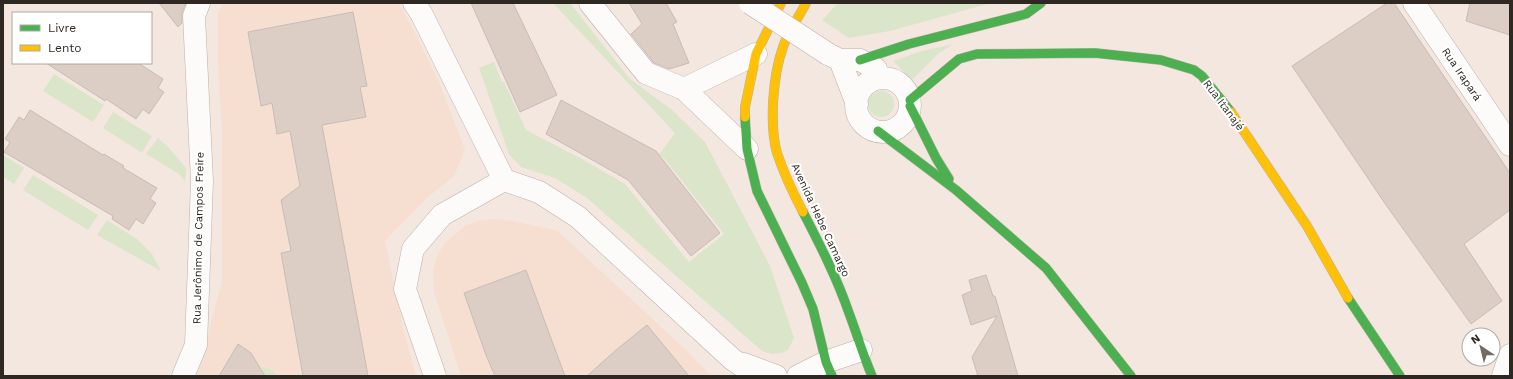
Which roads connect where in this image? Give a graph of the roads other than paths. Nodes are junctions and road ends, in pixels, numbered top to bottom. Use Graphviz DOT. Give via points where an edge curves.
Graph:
graph roads {
  1 [pos="199,3"];
  2 [pos="414,3"];
  3 [pos="590,3"];
  4 [pos="750,3"];
  5 [pos="781,3"];
  6 [pos="806,3"];
  7 [pos="1041,3"];
  8 [pos="1414,3"];
  9 [pos="756,54"];
  10 [pos="843,58"];
  11 [pos="890,79"];
  12 [pos="684,89"];
  13 [pos="910,103"];
  14 [pos="857,104"];
  15 [pos="878,131"];
  16 [pos="1510,145"];
  17 [pos="747,149"];
  18 [pos="504,180"];
  19 [pos="956,190"];
  20 [pos="861,350"];
  21 [pos="732,359"];
  22 [pos="1118,367"];
  23 [pos="829,369"];
  24 [pos="183,376"];
  25 [pos="435,376"];
  26 [pos="757,376"];
  27 [pos="776,376"];
  28 [pos="798,376"];
  29 [pos="872,376"];
  30 [pos="1131,376"];
  31 [pos="1400,376"];
  1 -- 24 [label="street, Rua Jerônimo de Campos Freire" via="194,22 202,181 196,345"];
  2 -- 18 [label="street"];
  3 -- 12 [label="street" via="646,73"];
  4 -- 10 [label="street, bridge"];
  5 -- 9 [label="street"];
  6 -- 20 [label="street, Avenida Hebe Camargo" via="783,46 775,82 773,129 776,152 829,264 849,312"];
  7 -- 10 [label="street" via="1026,14"];
  8 -- 16 [label="street, Rua Irapará"];
  9 -- 12 [label="street"];
  9 -- 17 [label="street" via="745,107"];
  10 -- 11 [label="street" via="872,66"];
  10 -- 14 [label="street"];
  11 -- 13 [label="street" via="905,89"];
  11 -- 14 [label="street" via="877,79 866,84 860,91"];
  12 -- 17 [label="street"];
  13 -- 15 [label="street" via="908,115 903,122 896,128"];
  13 -- 19 [label="street" via="936,158"];
  13 -- 31 [label="street, Rua Itanajé" via="959,59 977,54 1094,53 1161,60 1194,70 1225,103 1307,226 1352,305"];
  14 -- 15 [label="street" via="863,123"];
  15 -- 19 [label="street"];
  17 -- 23 [label="street" via="757,191 802,283"];
  18 -- 21 [label="street" via="539,192 578,217"];
  18 -- 25 [label="street" via="442,215 413,249 405,289"];
  19 -- 22 [label="street" via="1046,268 1082,312"];
  20 -- 23 [label="street"];
  20 -- 29 [label="street, Avenida Hebe Camargo"];
  21 -- 26 [label="street"];
  21 -- 27 [label="street"];
  22 -- 30 [label="street"];
  23 -- 28 [label="street"];
}
